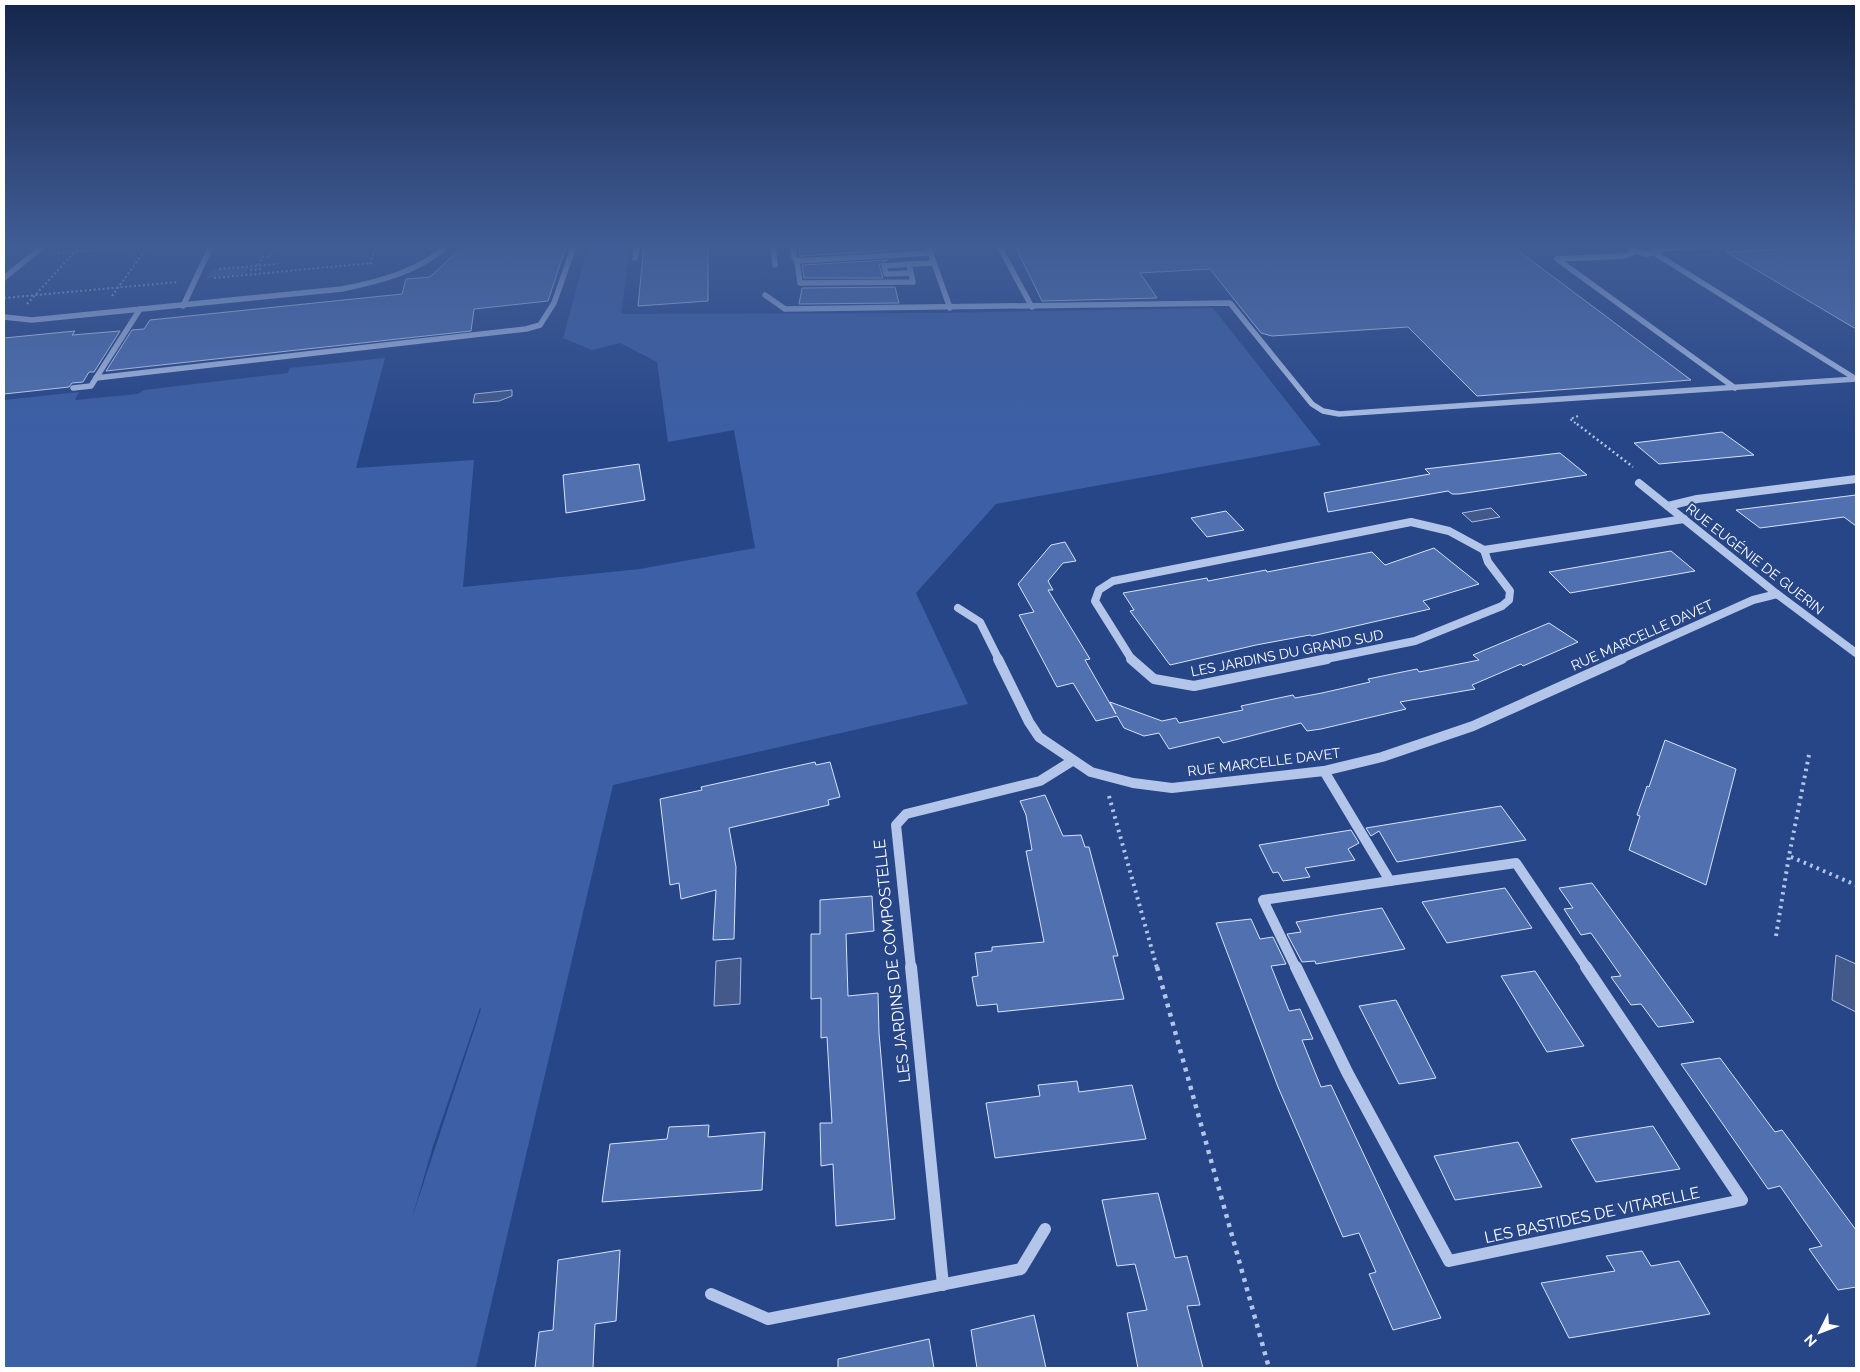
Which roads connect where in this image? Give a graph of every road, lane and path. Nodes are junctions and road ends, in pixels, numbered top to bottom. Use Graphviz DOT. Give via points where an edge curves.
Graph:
graph roads {
  1 [pos="22,310"];
  2 [pos="101,310"];
  3 [pos="131,310"];
  4 [pos="139,310"];
  5 [pos="550,310"];
  6 [pos="1236,310"];
  7 [pos="1628,310"];
  8 [pos="1747,310"];
  9 [pos="98,314"];
  10 [pos="4,318"];
  11 [pos="15,319"];
  12 [pos="96,378"];
  13 [pos="73,388"];
  14 [pos="1736,388"];
  15 [pos="1580,415"];
  16 [pos="1856,479"];
  17 [pos="1638,483"];
  18 [pos="1668,506"];
  19 [pos="1684,519"];
  20 [pos="1484,550"];
  21 [pos="1777,594"];
  22 [pos="958,608"];
  23 [pos="1856,653"];
  24 [pos="1809,755"];
  25 [pos="1072,761"];
  26 [pos="1324,772"];
  27 [pos="1104,776"];
  28 [pos="1789,856"];
  29 [pos="1390,881"];
  30 [pos="1856,885"];
  31 [pos="1776,936"];
  32 [pos="1045,1229"];
  33 [pos="943,1285"];
  34 [pos="711,1294"];
  35 [pos="1269,1368"];
  1 -- 11 [label="path"];
  2 -- 9 [label="path"];
  3 -- 9 [label="street"];
  4 -- 12 [label="street"];
  5 -- 12 [label="street" via="540,325 526,329"];
  6 -- 14 [label="street" via="1312,404 1323,411 1339,414"];
  7 -- 14 [label="street"];
  8 -- 14 [label="street" via="1856,379"];
  9 -- 11 [label="street"];
  10 -- 11 [label="street"];
  12 -- 13 [label="street" via="91,386"];
  15 -- 17 [label="path" via="1570,420 1649,479"];
  16 -- 18 [label="street" via="1697,499"];
  17 -- 18 [label="street, RUE EUGÉNIE DE GUERIN"];
  18 -- 19 [label="street, RUE EUGÉNIE DE GUERIN"];
  19 -- 20 [label="street"];
  19 -- 21 [label="street, RUE EUGÉNIE DE GUERIN"];
  20 -- 20 [label="street, LES JARDINS DU GRAND SUD" via="1439,526 1411,522 1113,581 1099,590 1095,600 1134,663 1150,677 1194,686 1415,641 1502,606 1509,600 1510,591 1488,562"];
  21 -- 23 [label="street, RUE EUGÉNIE DE GUERIN"];
  21 -- 26 [label="street, RUE MARCELLE DAVET" via="1753,600 1474,726 1382,758"];
  22 -- 25 [label="street, RUE MARCELLE DAVET" via="980,622 1029,722 1040,737"];
  24 -- 28 [label="path"];
  25 -- 27 [label="street, RUE MARCELLE DAVET"];
  25 -- 33 [label="street, LES JARDINS DE COMPOSTELLE" via="1040,781 906,814 896,825"];
  26 -- 27 [label="street, RUE MARCELLE DAVET" via="1172,788"];
  26 -- 29 [label="street"];
  27 -- 35 [label="path"];
  28 -- 30 [label="path"];
  28 -- 31 [label="path"];
  29 -- 29 [label="street, LES BASTIDES DE VITARELLE" via="1516,863 1742,1200 1449,1261 1347,1072 1263,900"];
  32 -- 33 [label="street" via="1021,1269"];
  33 -- 34 [label="street" via="768,1319"];
}
